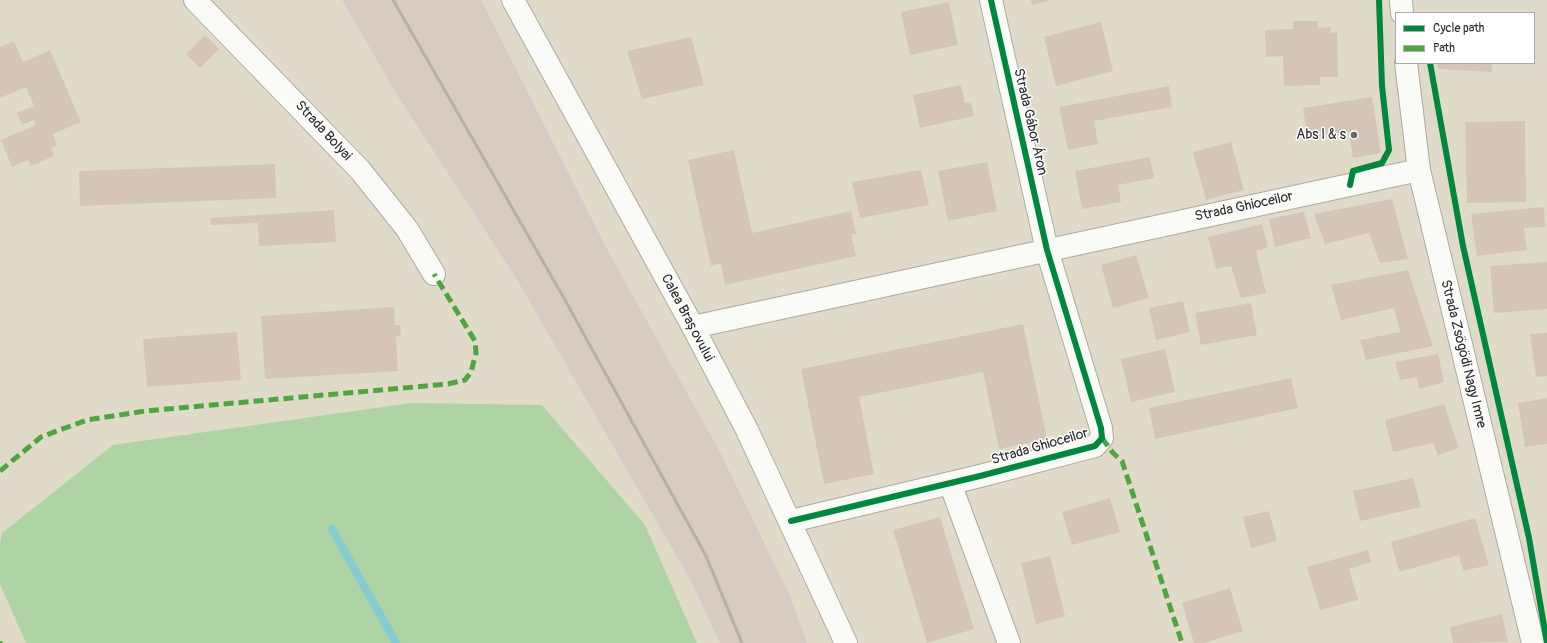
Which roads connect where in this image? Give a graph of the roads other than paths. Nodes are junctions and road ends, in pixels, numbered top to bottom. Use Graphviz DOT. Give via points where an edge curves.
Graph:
graph roads {
  1 [pos="195,0"];
  2 [pos="513,0"];
  3 [pos="991,0"];
  4 [pos="1401,0"];
  5 [pos="1402,12"];
  6 [pos="1406,64"];
  7 [pos="1419,170"];
  8 [pos="1046,250"];
  9 [pos="434,274"];
  10 [pos="693,327"];
  11 [pos="950,483"];
  12 [pos="791,521"];
  13 [pos="846,643"];
  14 [pos="1009,643"];
  15 [pos="1533,643"];
  1 -- 9 [label="street, Strada Bolyai" via="360,170 407,229"];
  2 -- 10 [label="street, Calea Brașovului"];
  3 -- 8 [label="street, Strada Gábor Áron"];
  4 -- 5 [label="street"];
  6 -- 7 [label="street, Strada Zsögödi Nagy Imre"];
  7 -- 8 [label="street, Strada Ghioceilor"];
  7 -- 15 [label="street, Strada Zsögödi Nagy Imre"];
  8 -- 10 [label="street, Strada Ghioceilor"];
  8 -- 11 [label="street, Strada Ghioceilor" via="1102,438 1095,446"];
  10 -- 12 [label="street, Calea Brașovului"];
  11 -- 12 [label="street, Strada Ghioceilor"];
  11 -- 14 [label="street"];
  12 -- 13 [label="street, Calea Brașovului"];
}
